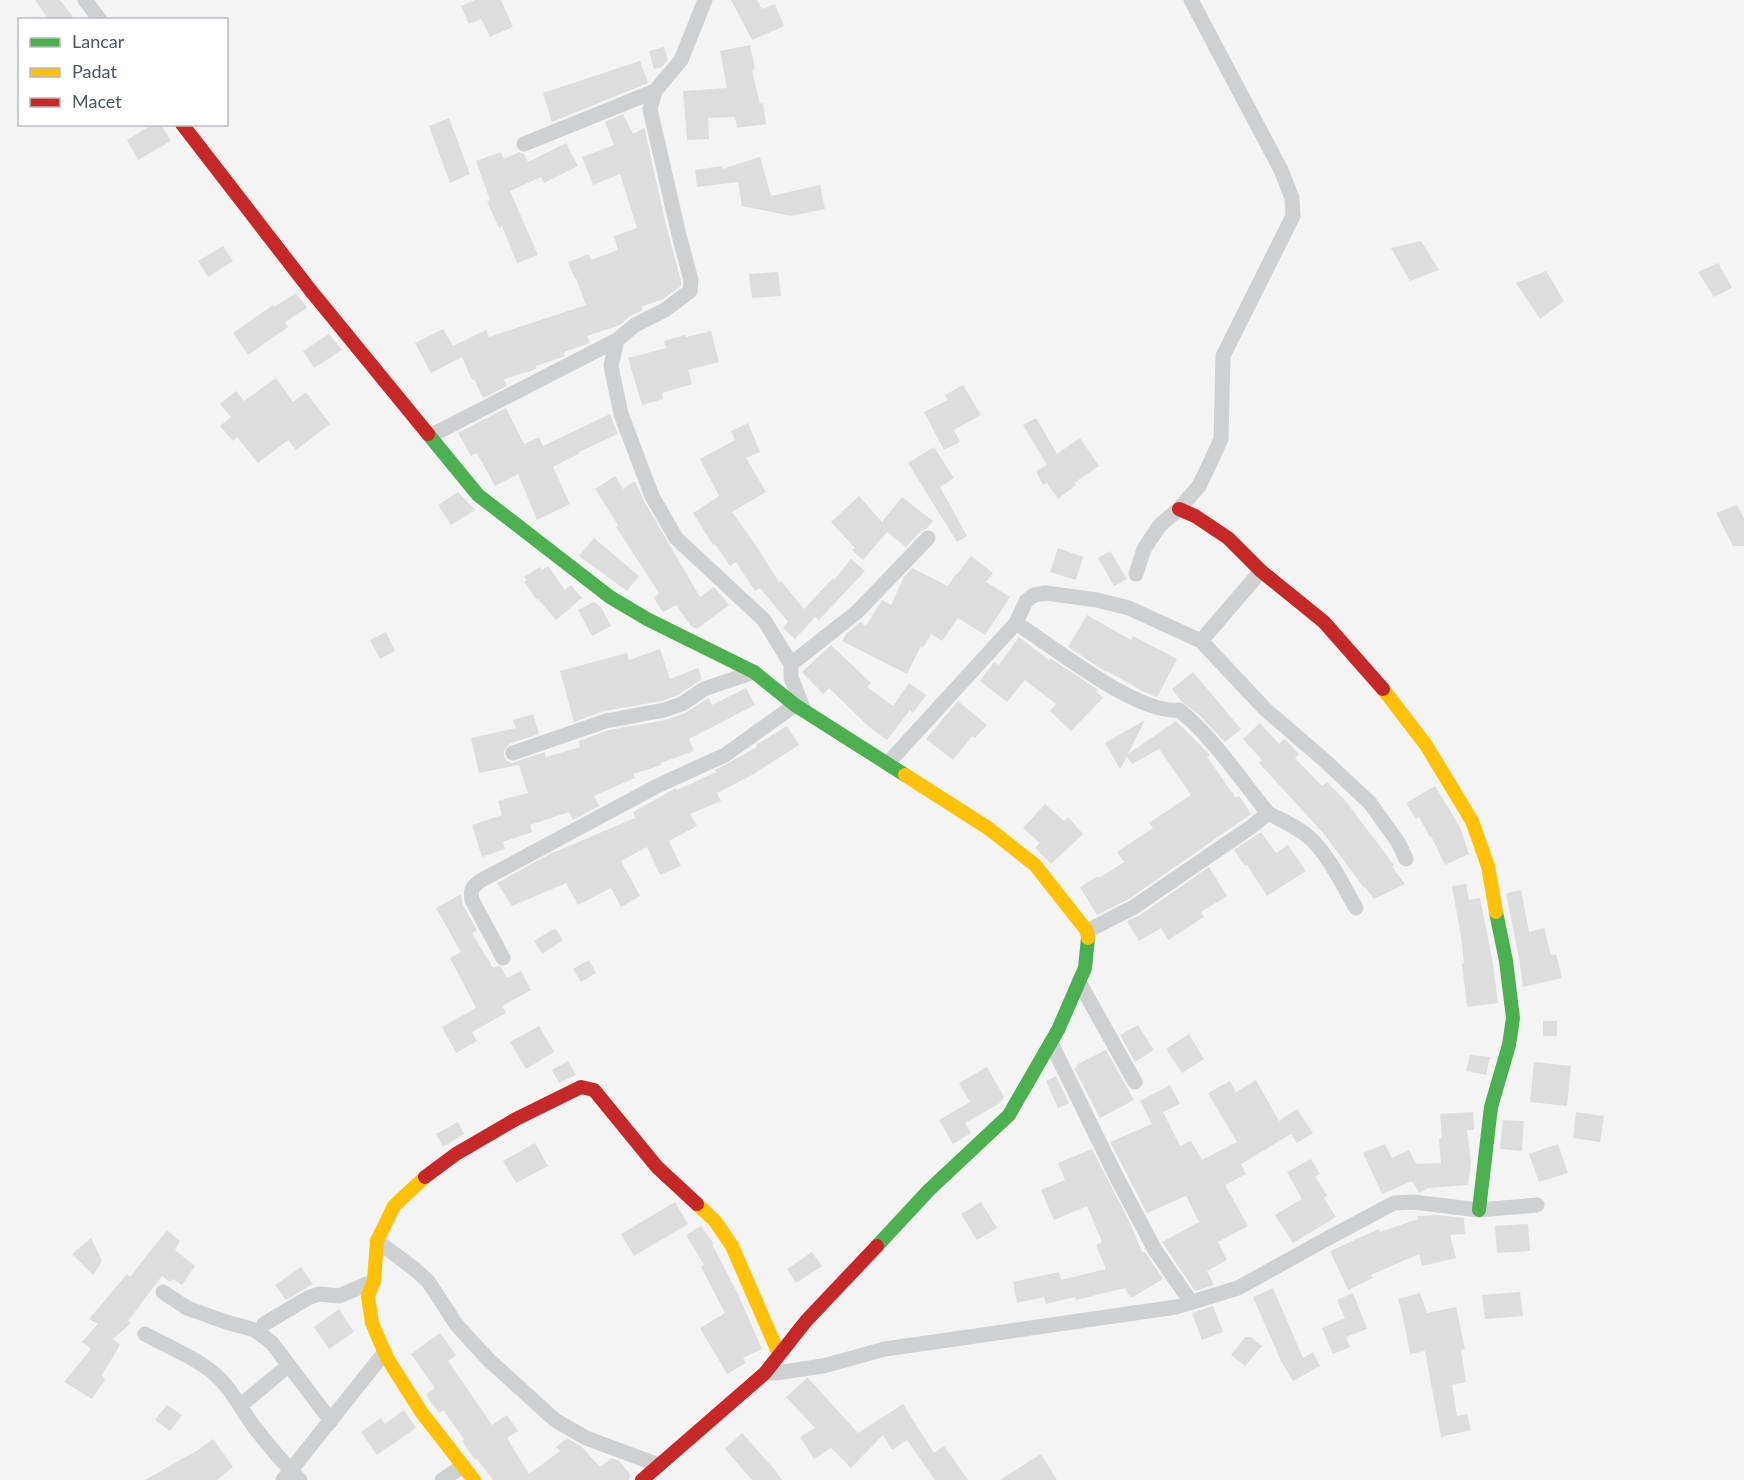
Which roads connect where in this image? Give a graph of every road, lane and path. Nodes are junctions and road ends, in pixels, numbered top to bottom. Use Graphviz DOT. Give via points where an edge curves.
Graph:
graph roads {
  1 [pos="85,0"];
  2 [pos="705,0"];
  3 [pos="1191,0"];
  4 [pos="98,18"];
  5 [pos="655,91"];
  6 [pos="184,126"];
  7 [pos="524,144"];
  8 [pos="616,340"];
  9 [pos="430,436"];
  10 [pos="1179,508"];
  11 [pos="928,538"];
  12 [pos="1261,571"];
  13 [pos="1136,574"];
  14 [pos="1016,623"];
  15 [pos="1201,641"];
  16 [pos="791,664"];
  17 [pos="754,672"];
  18 [pos="799,707"];
  19 [pos="513,753"];
  20 [pos="888,763"];
  21 [pos="1268,813"];
  22 [pos="1406,859"];
  23 [pos="1356,908"];
  24 [pos="1087,931"];
  25 [pos="503,958"];
  26 [pos="1079,982"];
  27 [pos="1051,1043"];
  28 [pos="1135,1082"];
  29 [pos="1537,1205"];
  30 [pos="1479,1210"];
  31 [pos="377,1241"];
  32 [pos="375,1281"];
  33 [pos="163,1292"];
  34 [pos="1191,1302"];
  35 [pos="264,1324"];
  36 [pos="145,1334"];
  37 [pos="385,1352"];
  38 [pos="779,1354"];
  39 [pos="289,1365"];
  40 [pos="765,1373"];
  41 [pos="241,1405"];
  42 [pos="331,1421"];
  43 [pos="659,1465"];
  44 [pos="463,1466"];
  45 [pos="291,1477"];
  46 [pos="442,1480"];
  47 [pos="474,1480"];
  48 [pos="642,1480"];
  1 -- 4 [label="street"];
  2 -- 5 [label="street" via="681,60"];
  3 -- 10 [label="street" via="1281,170 1292,198 1293,216 1223,356 1221,439 1199,486"];
  5 -- 7 [label="street"];
  5 -- 8 [label="street" via="650,109 691,280 690,291"];
  6 -- 9 [label="street"];
  8 -- 9 [label="street"];
  8 -- 16 [label="street" via="611,366 621,414 652,496 676,538 764,620"];
  9 -- 17 [label="street" via="478,495 610,597"];
  10 -- 12 [label="street" via="1228,537"];
  10 -- 13 [label="street" via="1160,525 1144,549"];
  11 -- 16 [label="street" via="857,612"];
  12 -- 15 [label="street"];
  12 -- 30 [label="street" via="1324,622 1405,716 1472,821 1488,866 1513,1018 1491,1107"];
  14 -- 15 [label="street" via="1026,601 1046,593 1129,608"];
  14 -- 20 [label="street"];
  14 -- 21 [label="street" via="1133,699 1168,711 1179,710 1209,739"];
  15 -- 22 [label="street" via="1265,709 1370,803"];
  16 -- 18 [label="street"];
  17 -- 18 [label="street"];
  17 -- 19 [label="street" via="704,689 682,704 606,721"];
  18 -- 20 [label="street"];
  18 -- 25 [label="street" via="725,755 657,786 473,886 472,900"];
  20 -- 24 [label="street" via="988,828 1035,865"];
  21 -- 23 [label="street" via="1312,840"];
  21 -- 24 [label="street" via="1134,907"];
  24 -- 26 [label="street" via="1085,968"];
  26 -- 27 [label="street"];
  26 -- 28 [label="street"];
  27 -- 34 [label="street" via="1155,1250"];
  27 -- 38 [label="street" via="1009,1115 929,1190"];
  29 -- 30 [label="street"];
  30 -- 34 [label="street" via="1394,1203 1238,1288"];
  31 -- 32 [label="street"];
  31 -- 38 [label="street" via="394,1206 456,1154 581,1088 594,1090 657,1167 715,1221 732,1246"];
  31 -- 43 [label="street" via="428,1281 471,1342 555,1419 586,1437"];
  32 -- 35 [label="street" via="339,1296 320,1294 308,1298"];
  32 -- 37 [label="street" via="368,1296 369,1305"];
  33 -- 39 [label="street" via="187,1308 255,1330 272,1343"];
  34 -- 40 [label="street" via="885,1349 824,1366"];
  36 -- 41 [label="street" via="199,1363 219,1378"];
  37 -- 42 [label="street"];
  37 -- 44 [label="street" via="422,1413"];
  38 -- 40 [label="street"];
  39 -- 41 [label="street"];
  39 -- 42 [label="street"];
  40 -- 43 [label="street"];
  41 -- 45 [label="street"];
  42 -- 45 [label="street"];
  43 -- 48 [label="street"];
  44 -- 46 [label="street"];
  44 -- 47 [label="street"];
}
